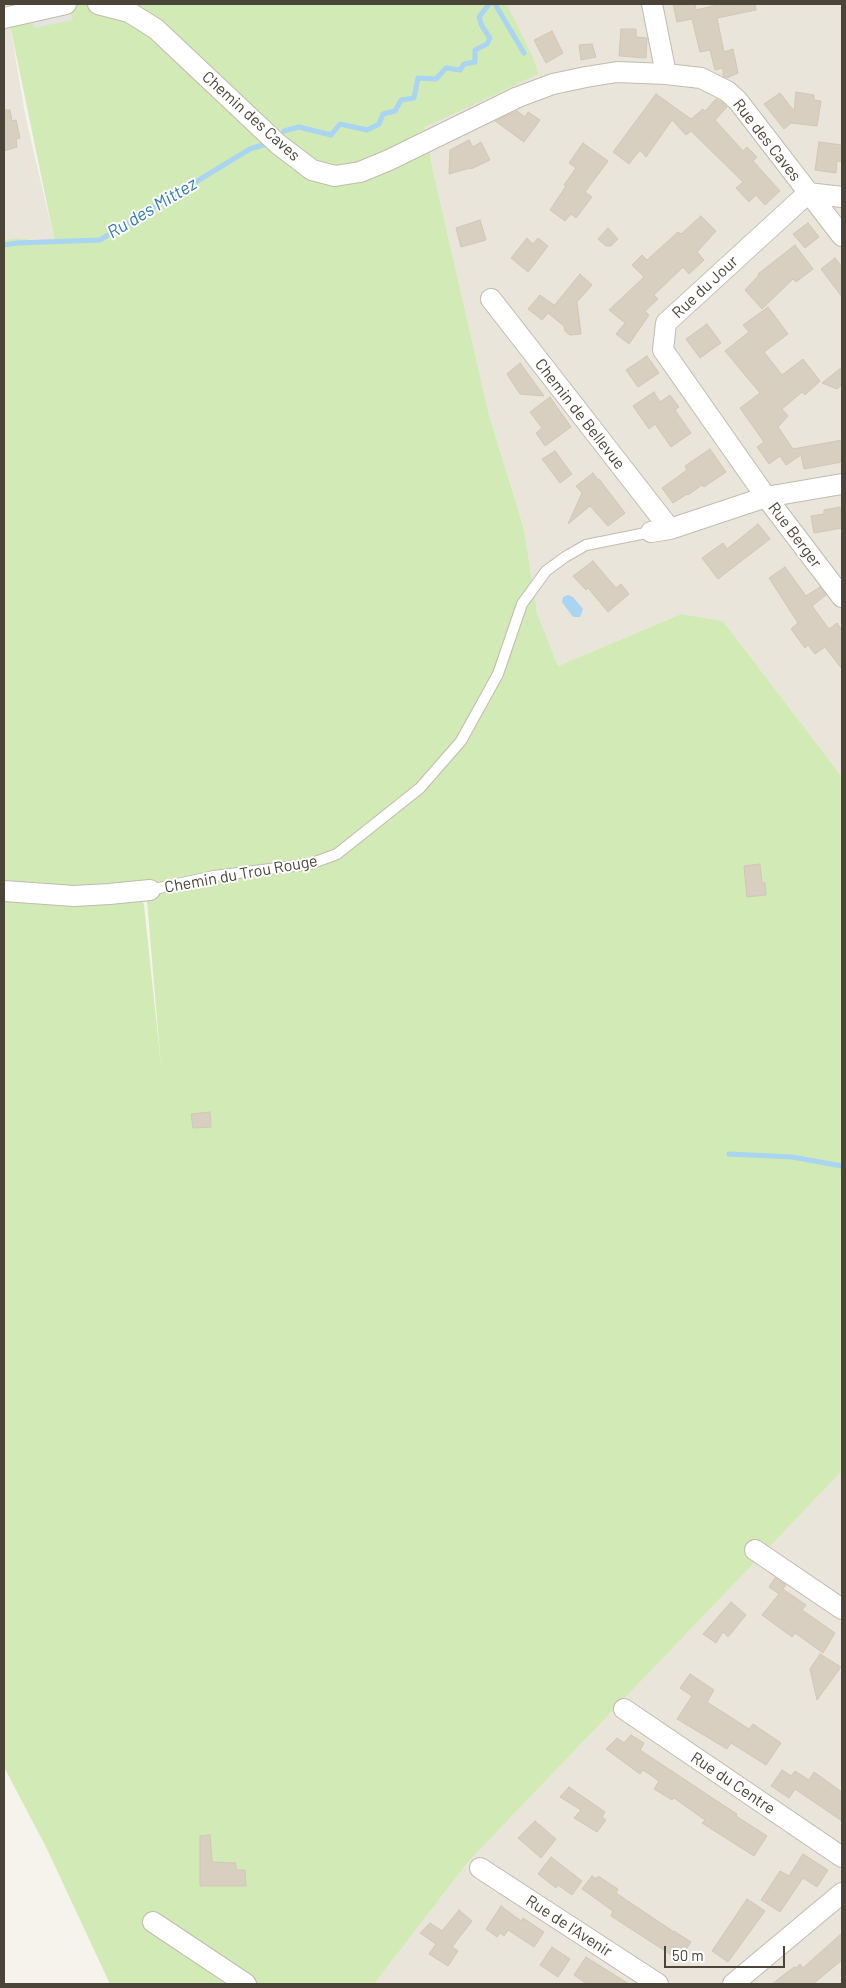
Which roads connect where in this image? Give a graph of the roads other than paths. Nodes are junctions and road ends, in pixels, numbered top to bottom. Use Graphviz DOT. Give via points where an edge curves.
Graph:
graph roads {
  1 [pos="66,4"];
  2 [pos="98,4"];
  3 [pos="652,4"];
  4 [pos="4,18"];
  5 [pos="666,74"];
  6 [pos="553,84"];
  7 [pos="808,193"];
  8 [pos="842,197"];
  9 [pos="842,236"];
  10 [pos="491,299"];
  11 [pos="842,484"];
  12 [pos="766,497"];
  13 [pos="661,530"];
  14 [pos="842,597"];
  15 [pos="150,890"];
  16 [pos="4,891"];
  17 [pos="755,1550"];
  18 [pos="842,1608"];
  19 [pos="624,1709"];
  20 [pos="842,1857"];
  21 [pos="480,1868"];
  22 [pos="842,1893"];
  23 [pos="153,1922"];
  24 [pos="246,1984"];
  25 [pos="658,1984"];
  26 [pos="733,1984"];
  1 -- 4 [label="street"];
  2 -- 6 [label="street, Chemin des Caves" via="129,12 156,29 278,144 312,170 335,176 360,172 389,160 518,97"];
  3 -- 5 [label="street"];
  5 -- 6 [label="street, Rue des Caves" via="617,72"];
  5 -- 7 [label="street, Rue des Caves" via="701,78 727,91"];
  7 -- 8 [label="street"];
  7 -- 9 [label="street, Rue des Caves"];
  7 -- 12 [label="street, Rue du Jour" via="666,323 663,350"];
  10 -- 13 [label="street, Chemin de Bellevue"];
  11 -- 12 [label="street, Chemin du Trou Rouge"];
  12 -- 13 [label="street, Chemin du Trou Rouge"];
  12 -- 14 [label="street, Rue Berger"];
  13 -- 15 [label="lane, Chemin du Trou Rouge" via="586,545 546,572 522,604 500,668 461,741 420,788 337,854 310,864 214,876"];
  15 -- 16 [label="street" via="74,896"];
  17 -- 18 [label="street"];
  19 -- 20 [label="street, Rue du Centre"];
  21 -- 25 [label="street, Rue de l'Avenir"];
  22 -- 26 [label="street"];
  23 -- 24 [label="street"];
}
